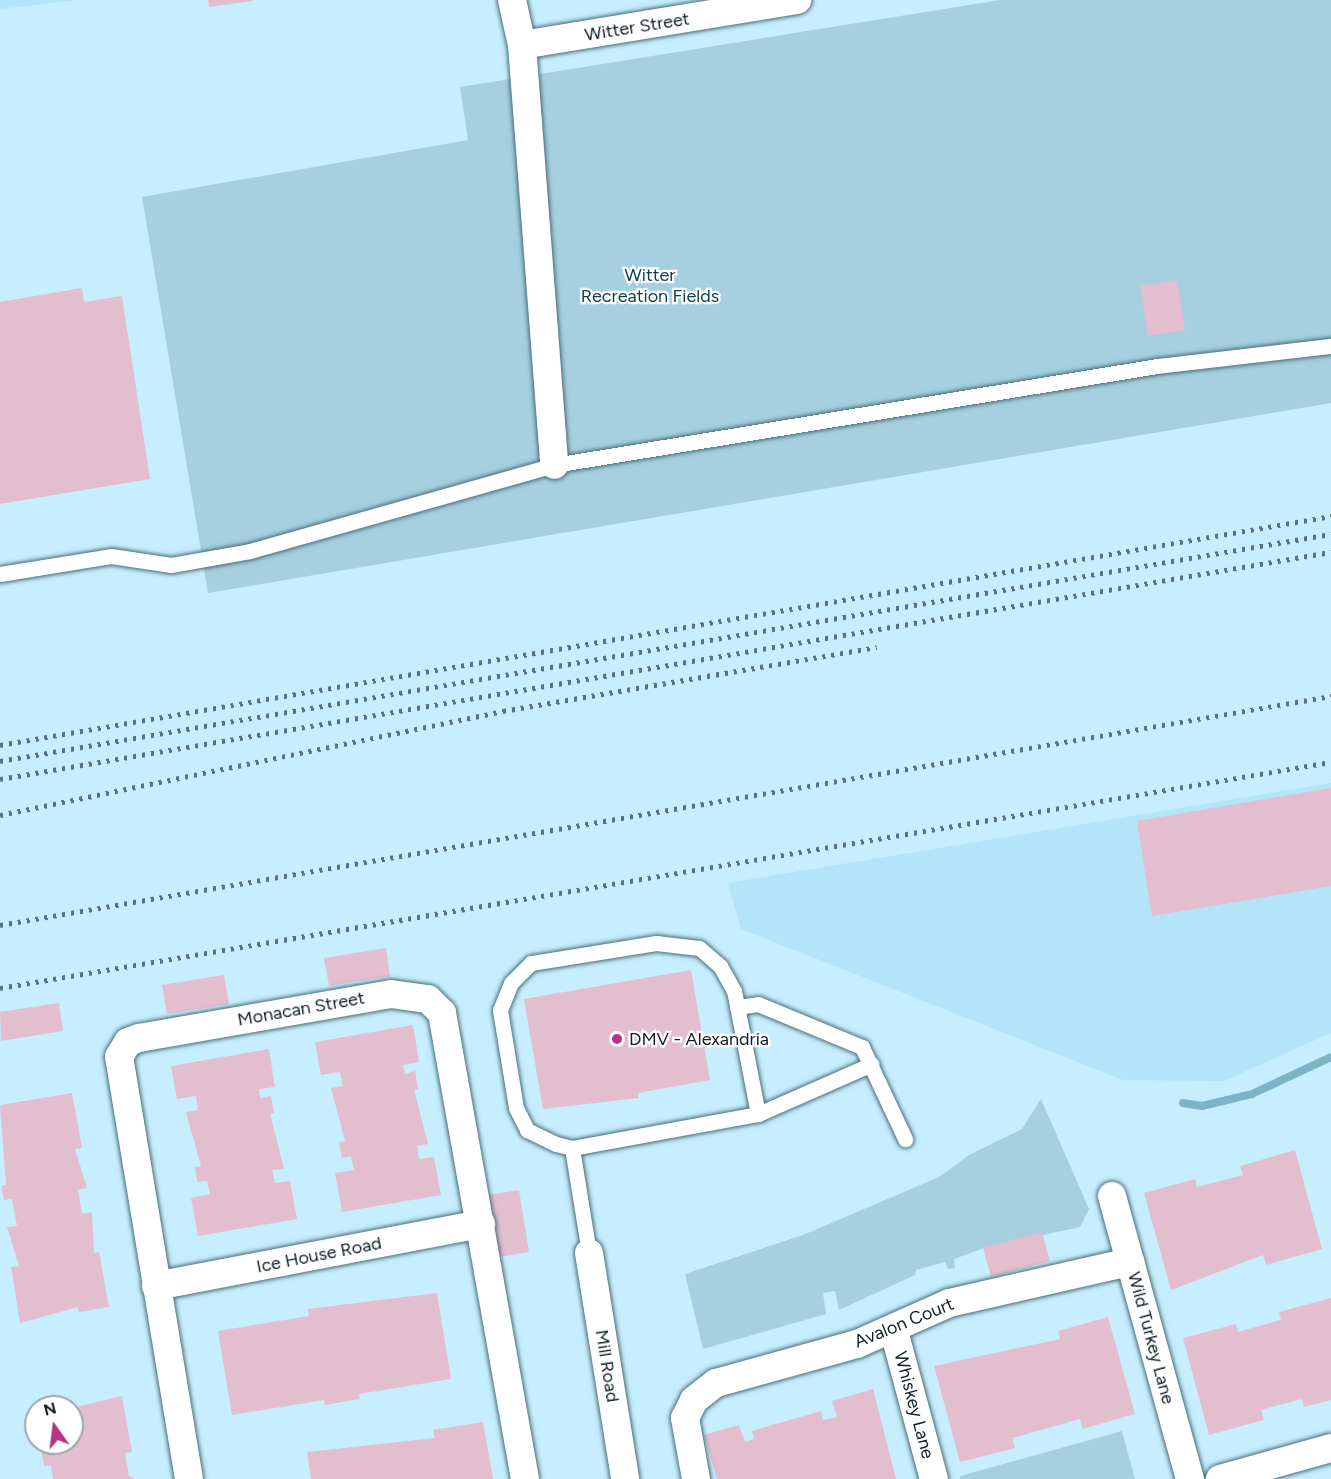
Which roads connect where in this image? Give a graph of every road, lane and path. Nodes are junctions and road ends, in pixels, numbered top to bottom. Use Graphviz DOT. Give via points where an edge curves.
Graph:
graph roads {
  1 [pos="512,0"];
  2 [pos="797,0"];
  3 [pos="522,45"];
  4 [pos="1331,346"];
  5 [pos="554,465"];
  6 [pos="0,574"];
  7 [pos="737,1007"];
  8 [pos="872,1064"];
  9 [pos="758,1114"];
  10 [pos="905,1139"];
  11 [pos="572,1148"];
  12 [pos="1112,1196"];
  13 [pos="481,1224"];
  14 [pos="589,1253"];
  15 [pos="1130,1262"];
  16 [pos="156,1286"];
  17 [pos="894,1331"];
  18 [pos="1331,1448"];
  19 [pos="189,1479"];
  20 [pos="525,1479"];
  21 [pos="625,1479"];
  22 [pos="696,1479"];
  23 [pos="934,1479"];
  24 [pos="1190,1479"];
  25 [pos="1220,1479"];
  1 -- 3 [label="street"];
  2 -- 3 [label="street, Witter Street"];
  3 -- 5 [label="street"];
  4 -- 5 [label="lane" via="1157,366"];
  5 -- 6 [label="lane" via="250,551 171,564 111,556"];
  7 -- 8 [label="lane" via="758,1004 862,1047"];
  7 -- 9 [label="lane"];
  7 -- 11 [label="lane" via="720,966 699,948 656,943 531,963 511,983 500,1010 516,1108 527,1130"];
  8 -- 9 [label="lane"];
  8 -- 10 [label="lane"];
  9 -- 11 [label="lane"];
  11 -- 14 [label="lane"];
  12 -- 15 [label="street, Wild Turkey Lane"];
  13 -- 16 [label="street, Ice House Road"];
  13 -- 16 [label="street, Monacan Street" via="442,1013 428,999 391,994 139,1038 128,1042 119,1057"];
  13 -- 20 [label="street, Monacan Street"];
  14 -- 21 [label="street, Mill Road"];
  15 -- 17 [label="street, Avalon Court" via="949,1303"];
  15 -- 24 [label="street, Wild Turkey Lane"];
  16 -- 19 [label="street, Monacan Street"];
  17 -- 22 [label="street, Avalon Court" via="732,1377 701,1394 685,1418"];
  17 -- 23 [label="street, Whiskey Lane"];
  18 -- 25 [label="street"];
}
